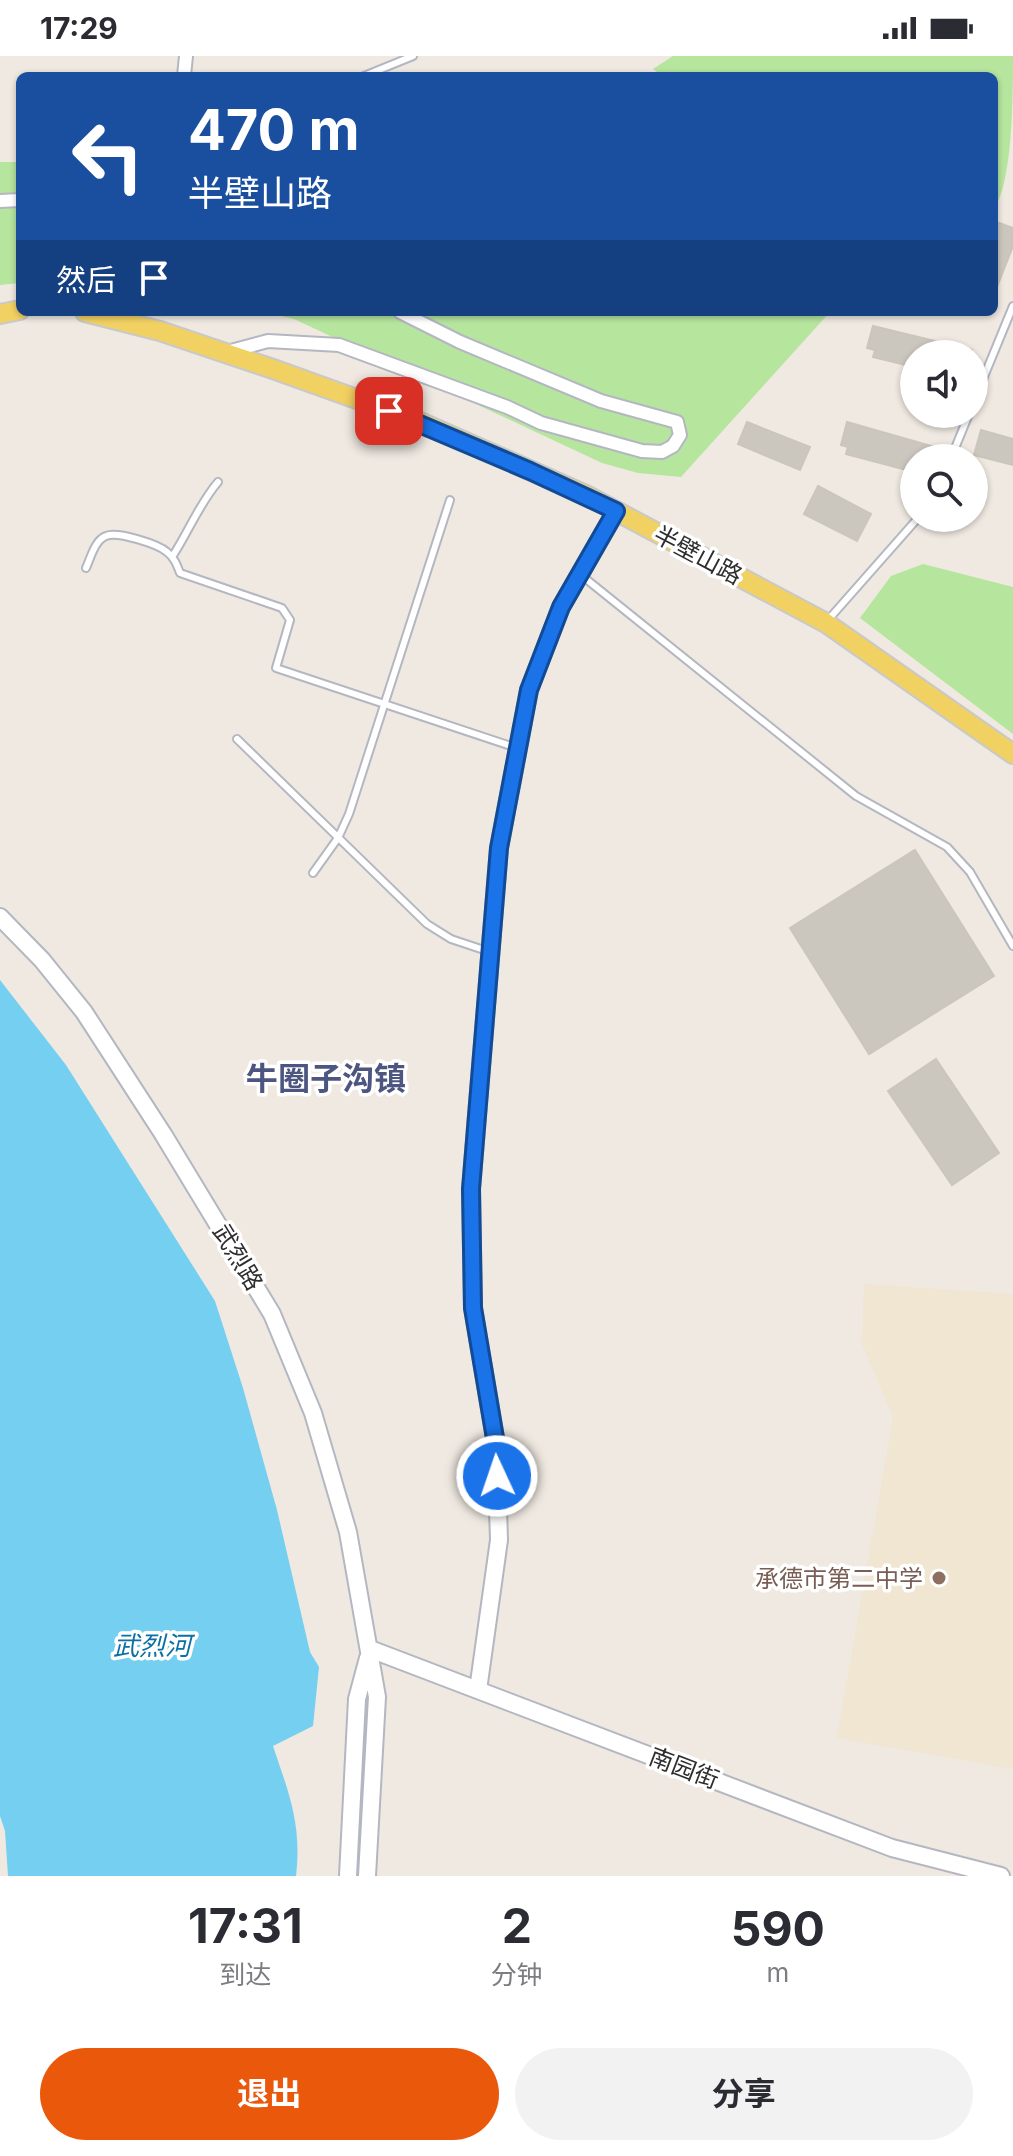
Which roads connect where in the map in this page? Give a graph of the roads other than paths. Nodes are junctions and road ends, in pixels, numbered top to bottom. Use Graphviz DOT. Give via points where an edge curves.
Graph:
graph roads {
  1 [pos="413,56"];
  2 [pos="374,72"];
  3 [pos="1013,306"];
  4 [pos="101,316"];
  5 [pos="408,316"];
  6 [pos="224,353"];
  7 [pos="988,367"];
  8 [pos="218,482"];
  9 [pos="450,500"];
  10 [pos="616,511"];
  11 [pos="906,532"];
  12 [pos="172,557"];
  13 [pos="86,568"];
  14 [pos="580,574"];
  15 [pos="826,623"];
  16 [pos="384,704"];
  17 [pos="237,739"];
  18 [pos="517,748"];
  19 [pos="1013,754"];
  20 [pos="338,838"];
  21 [pos="313,873"];
  22 [pos="0,917"];
  23 [pos="1013,946"];
  24 [pos="491,952"];
  25 [pos="370,1649"];
  26 [pos="478,1690"];
  27 [pos="348,1876"];
  28 [pos="367,1876"];
  29 [pos="1001,1876"];
  1 -- 2 [label="lane"];
  3 -- 7 [label="lane"];
  4 -- 6 [label="main road, 半壁山路"];
  5 -- 6 [label="street" via="601,401 677,422 680,435 662,452 642,451 541,423 339,345 268,341"];
  6 -- 10 [label="main road, 半壁山路" via="418,421"];
  8 -- 12 [label="lane"];
  9 -- 16 [label="lane"];
  10 -- 14 [label="street"];
  10 -- 15 [label="main road, 半壁山路"];
  11 -- 15 [label="lane"];
  12 -- 13 [label="lane" via="164,549 116,533 98,541"];
  12 -- 16 [label="lane" via="180,573 287,612 290,620 276,668"];
  14 -- 18 [label="street" via="561,607 529,690"];
  14 -- 23 [label="lane" via="856,796 947,847 970,872"];
  15 -- 19 [label="main road, 半壁山路"];
  16 -- 18 [label="lane"];
  16 -- 20 [label="lane"];
  17 -- 20 [label="lane"];
  18 -- 24 [label="street" via="499,848"];
  20 -- 21 [label="lane"];
  20 -- 24 [label="lane" via="427,924 451,939"];
  22 -- 25 [label="street, 武烈路" via="84,1012 272,1314 313,1413 348,1532"];
  24 -- 26 [label="street" via="471,1189 473,1308 496,1444 499,1540"];
  25 -- 26 [label="street, 南园街"];
  25 -- 27 [label="street, 武烈路" via="357,1699"];
  25 -- 28 [label="street, 武烈路" via="377,1697"];
  26 -- 29 [label="street, 南园街" via="892,1848"];
}
